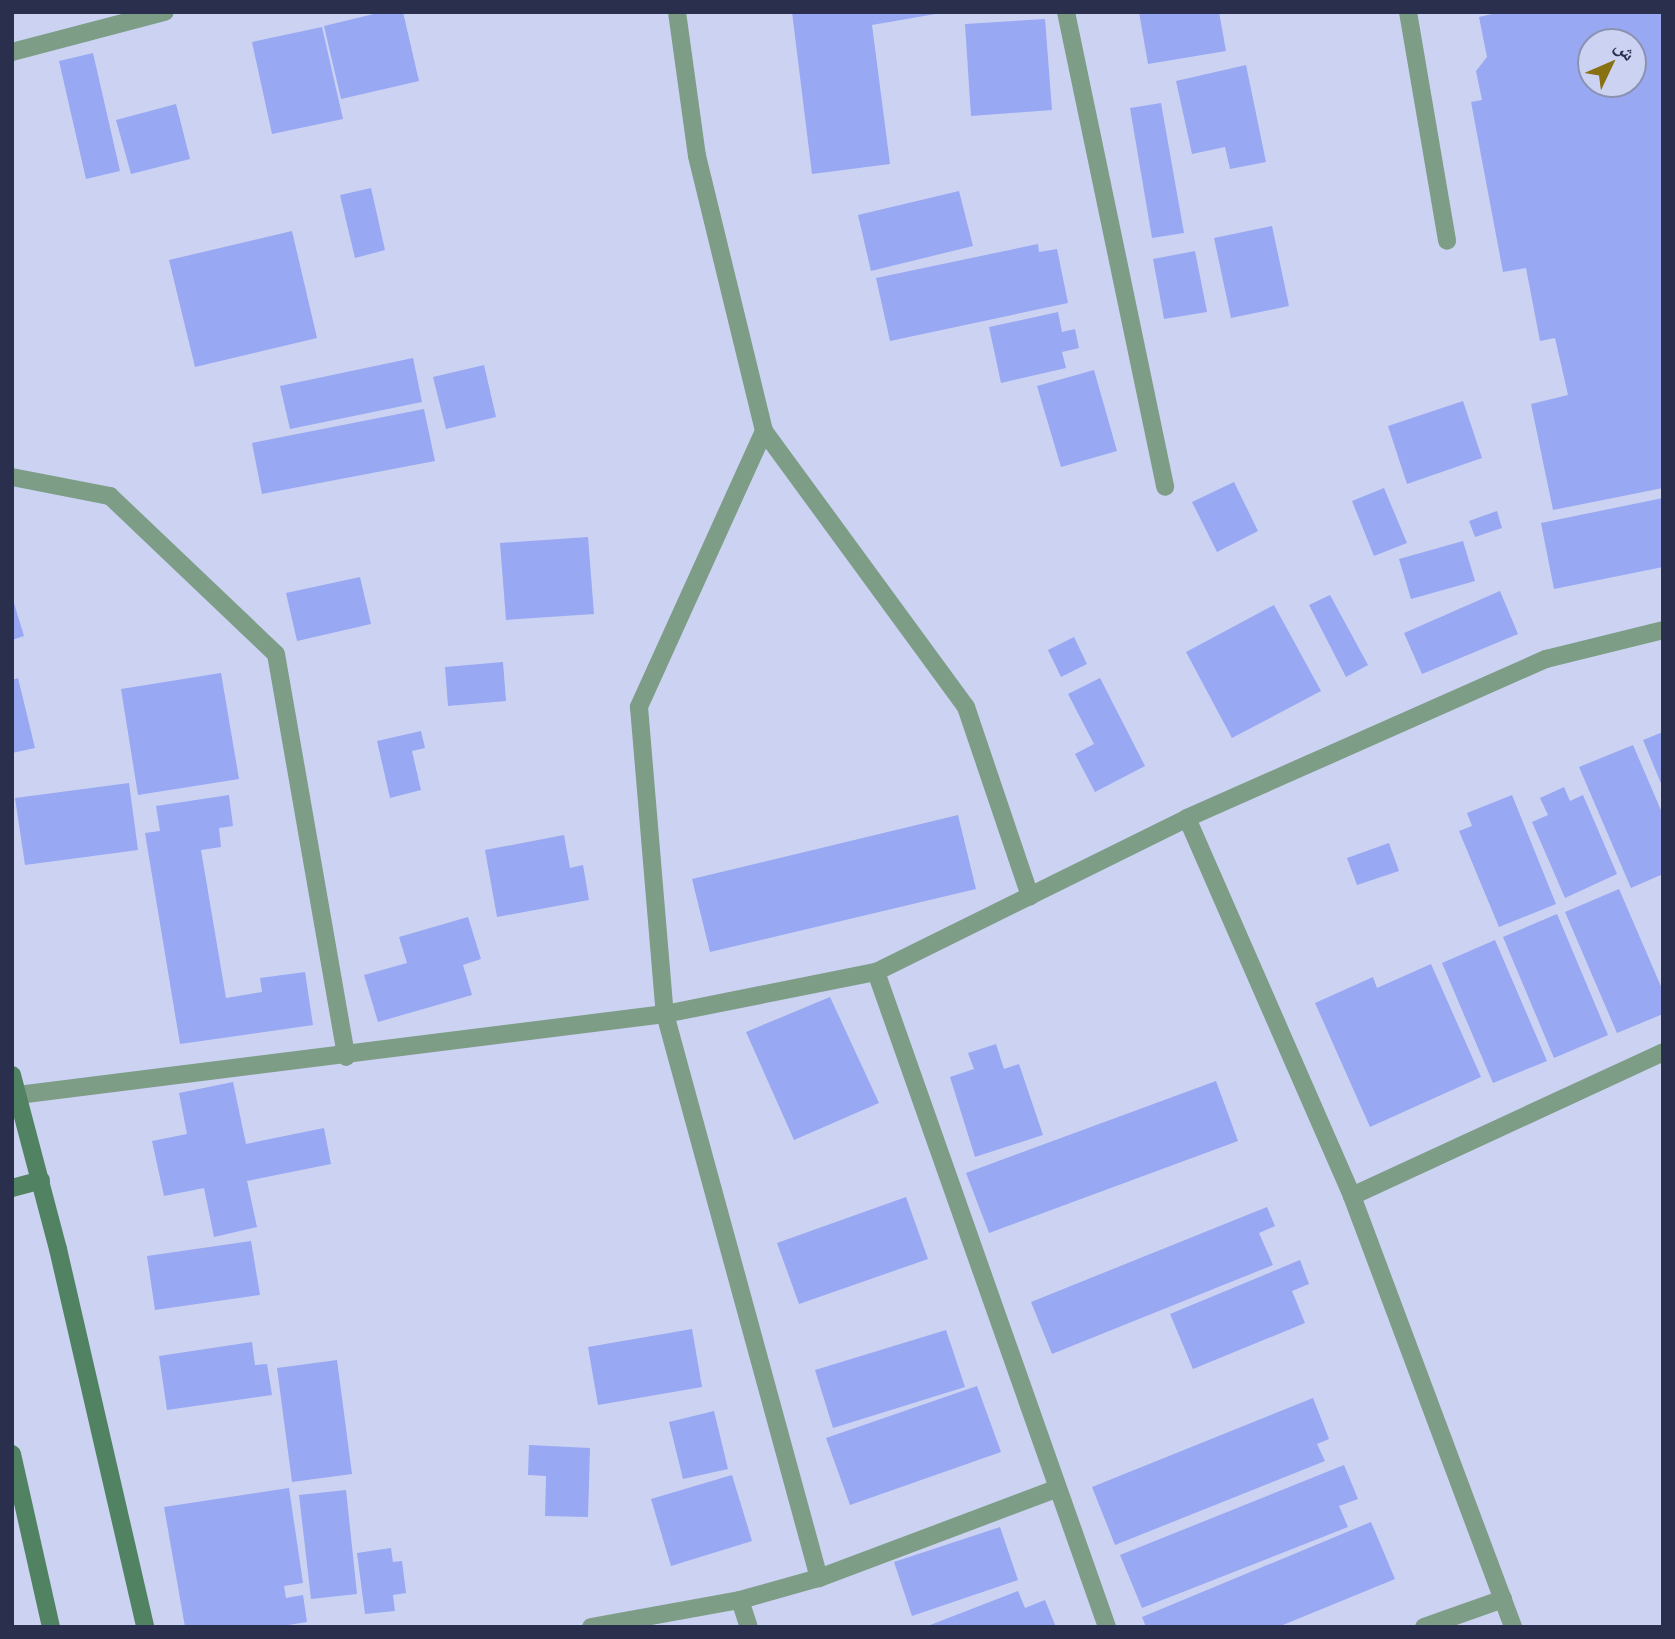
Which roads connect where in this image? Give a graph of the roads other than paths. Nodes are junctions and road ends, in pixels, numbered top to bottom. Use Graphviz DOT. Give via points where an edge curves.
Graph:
graph roads {
  1 [pos="165,12"];
  2 [pos="677,12"];
  3 [pos="1066,12"];
  4 [pos="1408,12"];
  5 [pos="14,47"];
  6 [pos="1447,240"];
  7 [pos="764,431"];
  8 [pos="12,477"];
  9 [pos="1166,488"];
  10 [pos="1663,630"];
  11 [pos="1187,818"];
  12 [pos="1030,897"];
  13 [pos="876,972"];
  14 [pos="665,1014"];
  15 [pos="1663,1052"];
  16 [pos="346,1057"];
  17 [pos="12,1075"];
  18 [pos="18,1095"];
  19 [pos="41,1180"];
  20 [pos="12,1188"];
  21 [pos="1352,1196"];
  22 [pos="12,1454"];
  23 [pos="1058,1488"];
  24 [pos="819,1578"];
  25 [pos="1503,1599"];
  26 [pos="740,1600"];
  27 [pos="51,1627"];
  28 [pos="145,1627"];
  29 [pos="591,1627"];
  30 [pos="749,1627"];
  31 [pos="1107,1627"];
  32 [pos="1424,1627"];
  33 [pos="1513,1627"];
  1 -- 5 [label="street"];
  2 -- 7 [label="street" via="697,156"];
  3 -- 9 [label="street"];
  4 -- 6 [label="street"];
  7 -- 12 [label="street" via="966,707"];
  7 -- 14 [label="street" via="639,707"];
  8 -- 16 [label="street" via="110,496 276,654"];
  10 -- 11 [label="street" via="1546,659"];
  11 -- 12 [label="street"];
  11 -- 21 [label="street"];
  12 -- 13 [label="street"];
  13 -- 14 [label="street"];
  13 -- 23 [label="street"];
  14 -- 16 [label="street"];
  14 -- 24 [label="street"];
  15 -- 21 [label="street"];
  16 -- 18 [label="street"];
  17 -- 18 [label="main road"];
  18 -- 19 [label="main road"];
  19 -- 20 [label="main road"];
  19 -- 28 [label="main road"];
  21 -- 25 [label="street"];
  22 -- 27 [label="main road"];
  23 -- 24 [label="street"];
  23 -- 31 [label="street"];
  24 -- 26 [label="street"];
  25 -- 32 [label="street"];
  25 -- 33 [label="street"];
  26 -- 29 [label="street"];
  26 -- 30 [label="street"];
}
